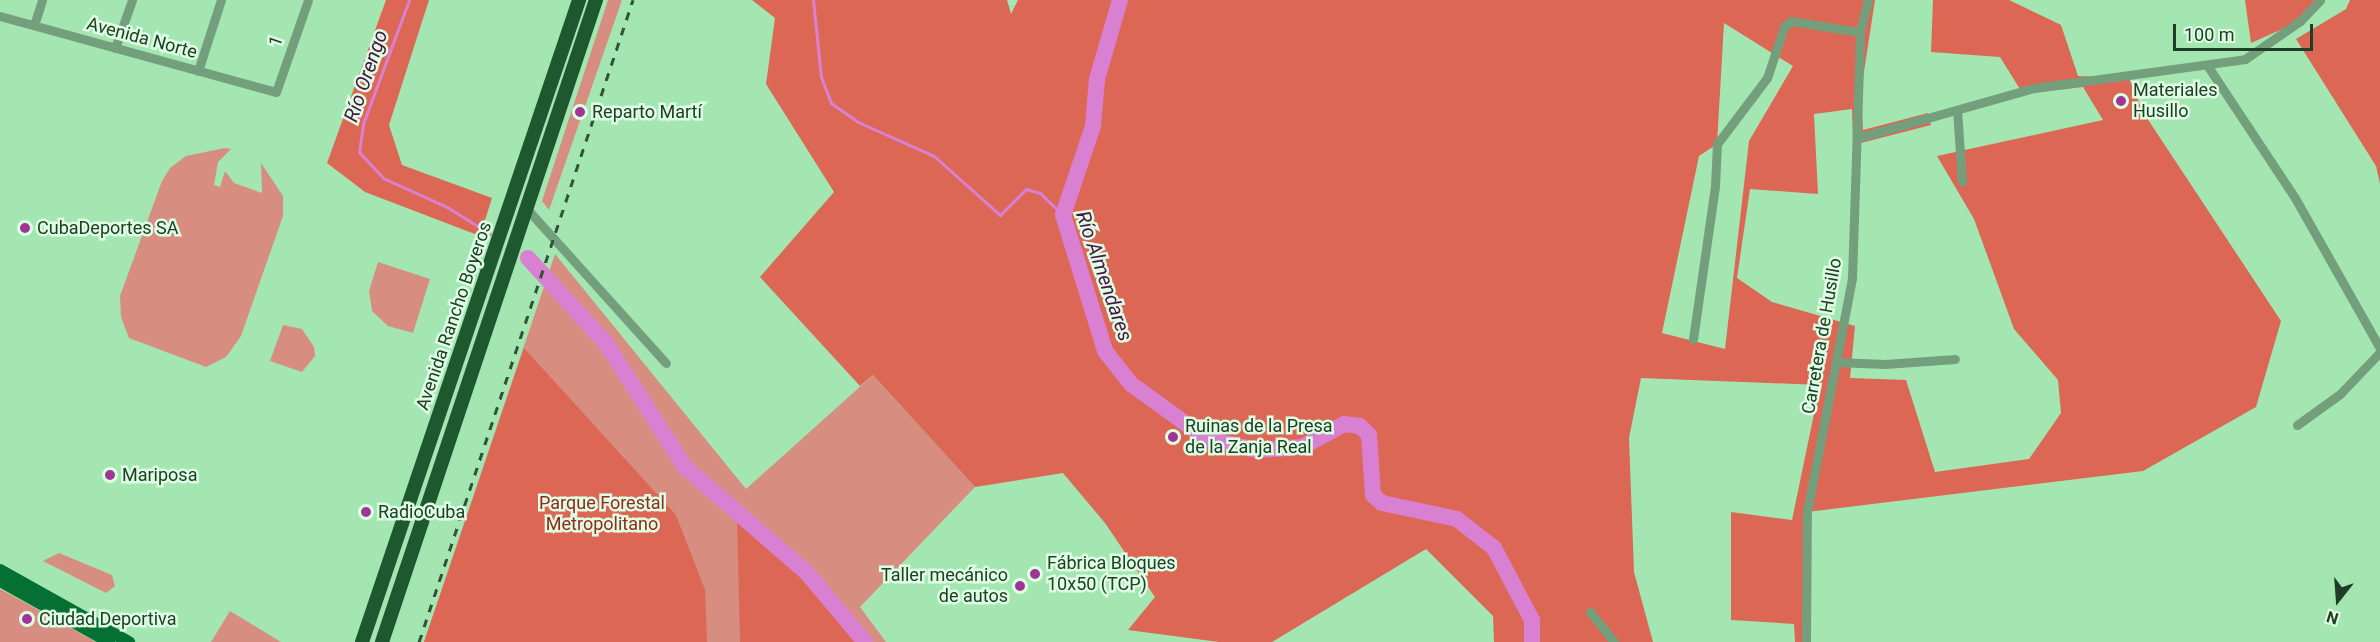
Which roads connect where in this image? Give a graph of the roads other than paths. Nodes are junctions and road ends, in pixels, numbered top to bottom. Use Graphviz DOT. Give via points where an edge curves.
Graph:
graph roads {
  1 [pos="42,0"];
  2 [pos="132,0"];
  3 [pos="222,0"];
  4 [pos="308,0"];
  5 [pos="579,0"];
  6 [pos="596,0"];
  7 [pos="1868,0"];
  8 [pos="2320,0"];
  9 [pos="0,16"];
  10 [pos="34,26"];
  11 [pos="1860,32"];
  12 [pos="115,48"];
  13 [pos="2207,65"];
  14 [pos="198,71"];
  15 [pos="276,92"];
  16 [pos="1957,110"];
  17 [pos="1857,138"];
  18 [pos="1962,182"];
  19 [pos="528,210"];
  20 [pos="1693,339"];
  21 [pos="2380,350"];
  22 [pos="1956,359"];
  23 [pos="1836,362"];
  24 [pos="666,363"];
  25 [pos="2296,425"];
  26 [pos="0,570"];
  27 [pos="0,581"];
  28 [pos="1590,612"];
  29 [pos="109,642"];
  30 [pos="129,642"];
  31 [pos="362,642"];
  32 [pos="382,642"];
  33 [pos="1614,642"];
  34 [pos="1806,642"];
  1 -- 10 [label="street"];
  2 -- 12 [label="street"];
  3 -- 14 [label="street"];
  4 -- 15 [label="street, 1"];
  5 -- 31 [label="highway, Avenida Rancho Boyeros"];
  6 -- 19 [label="highway, Avenida Rancho Boyeros"];
  7 -- 11 [label="street, Carretera de Husillo"];
  8 -- 13 [label="street" via="2300,21 2245,59"];
  9 -- 10 [label="street, Avenida Norte"];
  10 -- 12 [label="street, Avenida Norte"];
  11 -- 17 [label="street, Carretera de Husillo"];
  11 -- 20 [label="street" via="1791,21 1784,27 1767,78 1717,144 1715,186"];
  12 -- 14 [label="street, Avenida Norte"];
  13 -- 16 [label="street" via="2034,88"];
  13 -- 21 [label="street" via="2295,198"];
  14 -- 15 [label="street, Avenida Norte"];
  16 -- 17 [label="street"];
  16 -- 18 [label="street"];
  17 -- 23 [label="street, Carretera de Husillo" via="1854,259"];
  19 -- 24 [label="street"];
  19 -- 32 [label="highway, Avenida Rancho Boyeros"];
  21 -- 25 [label="street" via="2340,394"];
  22 -- 23 [label="street" via="1885,364"];
  23 -- 34 [label="street, Carretera de Husillo" via="1807,512"];
  26 -- 30 [label="main road"];
  27 -- 29 [label="main road"];
  28 -- 33 [label="street"];
}
